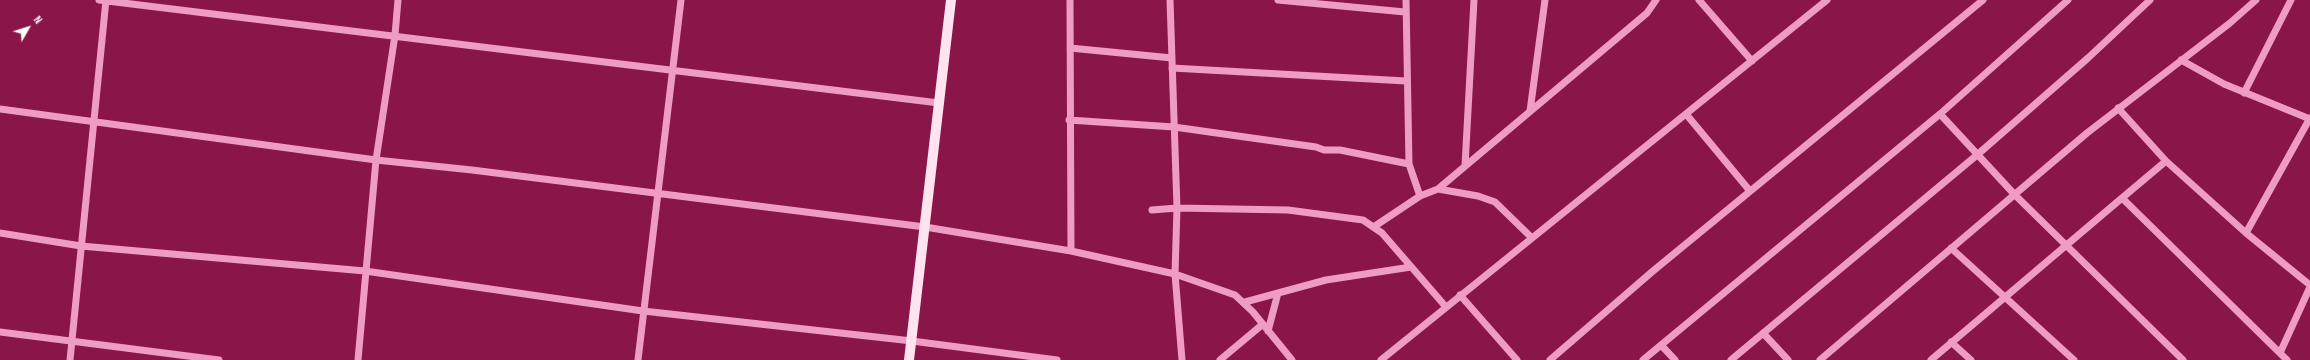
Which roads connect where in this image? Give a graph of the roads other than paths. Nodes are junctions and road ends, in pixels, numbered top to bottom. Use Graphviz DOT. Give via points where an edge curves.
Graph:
graph roads {
  1 [pos="103,0"];
  2 [pos="398,0"];
  3 [pos="681,0"];
  4 [pos="951,0"];
  5 [pos="1070,0"];
  6 [pos="1170,0"];
  7 [pos="1278,0"];
  8 [pos="1406,0"];
  9 [pos="1474,0"];
  10 [pos="1545,0"];
  11 [pos="1656,0"];
  12 [pos="1699,0"];
  13 [pos="1826,0"];
  14 [pos="1983,0"];
  15 [pos="2068,0"];
  16 [pos="2150,0"];
  17 [pos="2256,0"];
  18 [pos="2291,0"];
  19 [pos="1405,12"];
  20 [pos="395,35"];
  21 [pos="1070,48"];
  22 [pos="1172,58"];
  23 [pos="2181,60"];
  24 [pos="1752,61"];
  25 [pos="1172,68"];
  26 [pos="673,71"];
  27 [pos="1406,81"];
  28 [pos="2244,93"];
  29 [pos="939,103"];
  30 [pos="2118,108"];
  31 [pos="0,109"];
  32 [pos="1530,111"];
  33 [pos="1686,114"];
  34 [pos="1940,114"];
  35 [pos="2310,119"];
  36 [pos="1069,120"];
  37 [pos="94,122"];
  38 [pos="1174,127"];
  39 [pos="1977,155"];
  40 [pos="376,160"];
  41 [pos="2166,161"];
  42 [pos="1409,164"];
  43 [pos="1465,166"];
  44 [pos="1438,189"];
  45 [pos="1750,191"];
  46 [pos="660,193"];
  47 [pos="2015,195"];
  48 [pos="1420,196"];
  49 [pos="2122,198"];
  50 [pos="1177,208"];
  51 [pos="1152,210"];
  52 [pos="1375,226"];
  53 [pos="925,227"];
  54 [pos="0,233"];
  55 [pos="2246,233"];
  56 [pos="1532,238"];
  57 [pos="81,246"];
  58 [pos="2066,246"];
  59 [pos="1951,248"];
  60 [pos="1071,251"];
  61 [pos="1411,267"];
  62 [pos="365,271"];
  63 [pos="1175,274"];
  64 [pos="2310,286"];
  65 [pos="1278,293"];
  66 [pos="1460,295"];
  67 [pos="2004,297"];
  68 [pos="1245,302"];
  69 [pos="1446,307"];
  70 [pos="643,311"];
  71 [pos="1263,324"];
  72 [pos="1268,331"];
  73 [pos="0,332"];
  74 [pos="1764,333"];
  75 [pos="912,341"];
  76 [pos="1951,342"];
  77 [pos="72,343"];
  78 [pos="1662,345"];
  79 [pos="2280,353"];
  80 [pos="70,360"];
  81 [pos="219,360"];
  82 [pos="358,360"];
  83 [pos="638,360"];
  84 [pos="909,360"];
  85 [pos="1057,360"];
  86 [pos="1182,360"];
  87 [pos="1220,360"];
  88 [pos="1292,360"];
  89 [pos="1381,360"];
  90 [pos="1517,360"];
  91 [pos="1550,360"];
  92 [pos="1643,360"];
  93 [pos="1675,360"];
  94 [pos="1731,360"];
  95 [pos="1788,360"];
  96 [pos="1820,360"];
  97 [pos="1931,360"];
  98 [pos="1972,360"];
  99 [pos="2074,360"];
  100 [pos="2184,360"];
  101 [pos="2287,360"];
  1 -- 20 [label="street"];
  1 -- 37 [label="street"];
  2 -- 20 [label="street"];
  3 -- 26 [label="street"];
  4 -- 29 [label="main road"];
  5 -- 21 [label="street"];
  6 -- 22 [label="street"];
  7 -- 19 [label="street"];
  8 -- 19 [label="street"];
  9 -- 43 [label="street"];
  10 -- 32 [label="street"];
  11 -- 32 [label="street" via="1648,13"];
  12 -- 24 [label="street"];
  13 -- 24 [label="street"];
  14 -- 45 [label="street"];
  15 -- 34 [label="street"];
  16 -- 39 [label="street"];
  17 -- 23 [label="street"];
  18 -- 28 [label="street"];
  19 -- 27 [label="street"];
  20 -- 26 [label="street"];
  20 -- 40 [label="street"];
  21 -- 22 [label="street"];
  21 -- 36 [label="street"];
  22 -- 25 [label="street"];
  23 -- 28 [label="street"];
  23 -- 30 [label="street"];
  24 -- 33 [label="street"];
  25 -- 27 [label="street"];
  25 -- 38 [label="street"];
  26 -- 29 [label="street"];
  26 -- 46 [label="street"];
  27 -- 42 [label="street"];
  28 -- 35 [label="street"];
  29 -- 53 [label="main road"];
  30 -- 41 [label="street"];
  30 -- 47 [label="street"];
  31 -- 37 [label="street"];
  32 -- 43 [label="street"];
  33 -- 45 [label="street"];
  33 -- 56 [label="street"];
  34 -- 39 [label="street"];
  34 -- 78 [label="street"];
  35 -- 55 [label="street"];
  36 -- 38 [label="street"];
  36 -- 60 [label="street"];
  37 -- 40 [label="street"];
  37 -- 57 [label="street"];
  38 -- 42 [label="street" via="1340,150"];
  38 -- 50 [label="street"];
  39 -- 47 [label="street"];
  39 -- 74 [label="street"];
  40 -- 46 [label="street"];
  40 -- 62 [label="street"];
  41 -- 49 [label="street"];
  41 -- 55 [label="street"];
  42 -- 48 [label="street"];
  43 -- 44 [label="street"];
  44 -- 48 [label="street"];
  44 -- 56 [label="street" via="1478,196 1495,202"];
  45 -- 91 [label="street"];
  46 -- 53 [label="street"];
  46 -- 70 [label="street"];
  47 -- 58 [label="street"];
  47 -- 59 [label="street"];
  48 -- 52 [label="street"];
  49 -- 58 [label="street"];
  49 -- 79 [label="street"];
  50 -- 51 [label="street"];
  50 -- 52 [label="street" via="1288,210 1345,216"];
  50 -- 63 [label="street"];
  52 -- 61 [label="street"];
  53 -- 60 [label="street"];
  53 -- 75 [label="main road"];
  54 -- 57 [label="street"];
  55 -- 64 [label="street"];
  56 -- 66 [label="street"];
  57 -- 62 [label="street"];
  57 -- 77 [label="street"];
  58 -- 67 [label="street"];
  58 -- 100 [label="street"];
  59 -- 67 [label="street"];
  59 -- 96 [label="street"];
  60 -- 63 [label="street"];
  61 -- 65 [label="street" via="1337,278"];
  61 -- 69 [label="street"];
  62 -- 70 [label="street"];
  62 -- 82 [label="street"];
  63 -- 68 [label="street" via="1236,295"];
  63 -- 86 [label="street"];
  64 -- 79 [label="street"];
  65 -- 68 [label="street"];
  65 -- 72 [label="street"];
  66 -- 69 [label="street"];
  66 -- 90 [label="street"];
  67 -- 76 [label="street"];
  67 -- 99 [label="street"];
  68 -- 71 [label="street"];
  69 -- 89 [label="street"];
  70 -- 75 [label="street"];
  70 -- 83 [label="street"];
  71 -- 72 [label="street"];
  71 -- 87 [label="street"];
  72 -- 88 [label="street"];
  73 -- 77 [label="street"];
  74 -- 94 [label="street"];
  74 -- 95 [label="street"];
  75 -- 84 [label="main road"];
  75 -- 85 [label="street"];
  76 -- 97 [label="street"];
  76 -- 98 [label="street"];
  77 -- 80 [label="street"];
  77 -- 81 [label="street"];
  78 -- 92 [label="street"];
  78 -- 93 [label="street"];
  79 -- 101 [label="street"];
}
